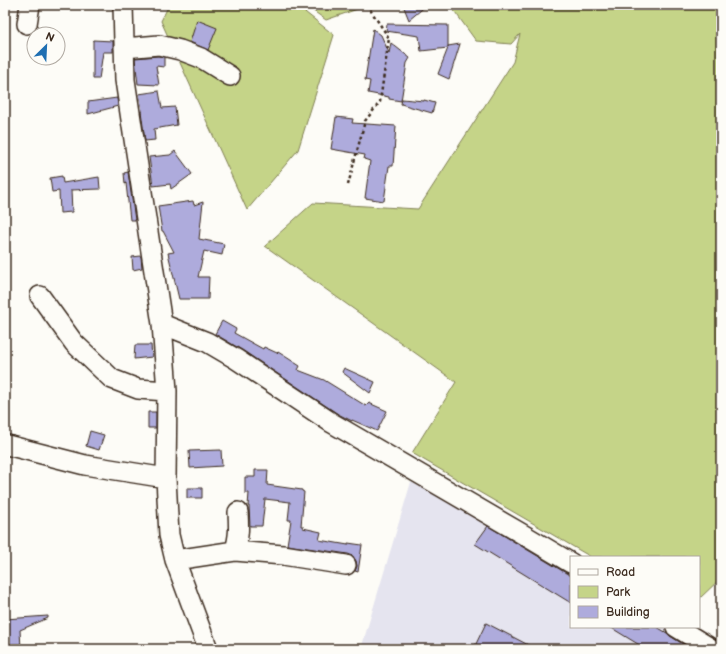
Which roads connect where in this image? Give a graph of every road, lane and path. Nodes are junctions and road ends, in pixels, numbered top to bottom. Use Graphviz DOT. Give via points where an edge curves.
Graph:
graph roads {
  1 [pos="30,5"];
  2 [pos="123,5"];
  3 [pos="367,5"];
  4 [pos="27,24"];
  5 [pos="124,48"];
  6 [pos="230,76"];
  7 [pos="348,185"];
  8 [pos="40,296"];
  9 [pos="162,324"];
  10 [pos="167,391"];
  11 [pos="7,445"];
  12 [pos="166,478"];
  13 [pos="238,512"];
  14 [pos="235,551"];
  15 [pos="175,560"];
  16 [pos="570,562"];
  17 [pos="346,565"];
  18 [pos="678,628"];
  19 [pos="208,649"];
  20 [pos="712,649"];
  1 -- 4 [label="street"];
  2 -- 5 [label="street"];
  3 -- 7 [label="path" via="389,38 380,102 365,121"];
  5 -- 6 [label="street" via="159,45 180,50 201,58"];
  5 -- 9 [label="street" via="125,80"];
  8 -- 10 [label="street" via="74,343 112,379 138,389"];
  9 -- 10 [label="street"];
  9 -- 16 [label="street" via="207,342 332,424"];
  10 -- 12 [label="street"];
  11 -- 12 [label="street" via="85,465"];
  12 -- 15 [label="street" via="169,535"];
  13 -- 14 [label="street" via="239,536"];
  14 -- 15 [label="street"];
  14 -- 17 [label="street" via="283,555"];
  15 -- 19 [label="street"];
  18 -- 20 [label="street"];
}
